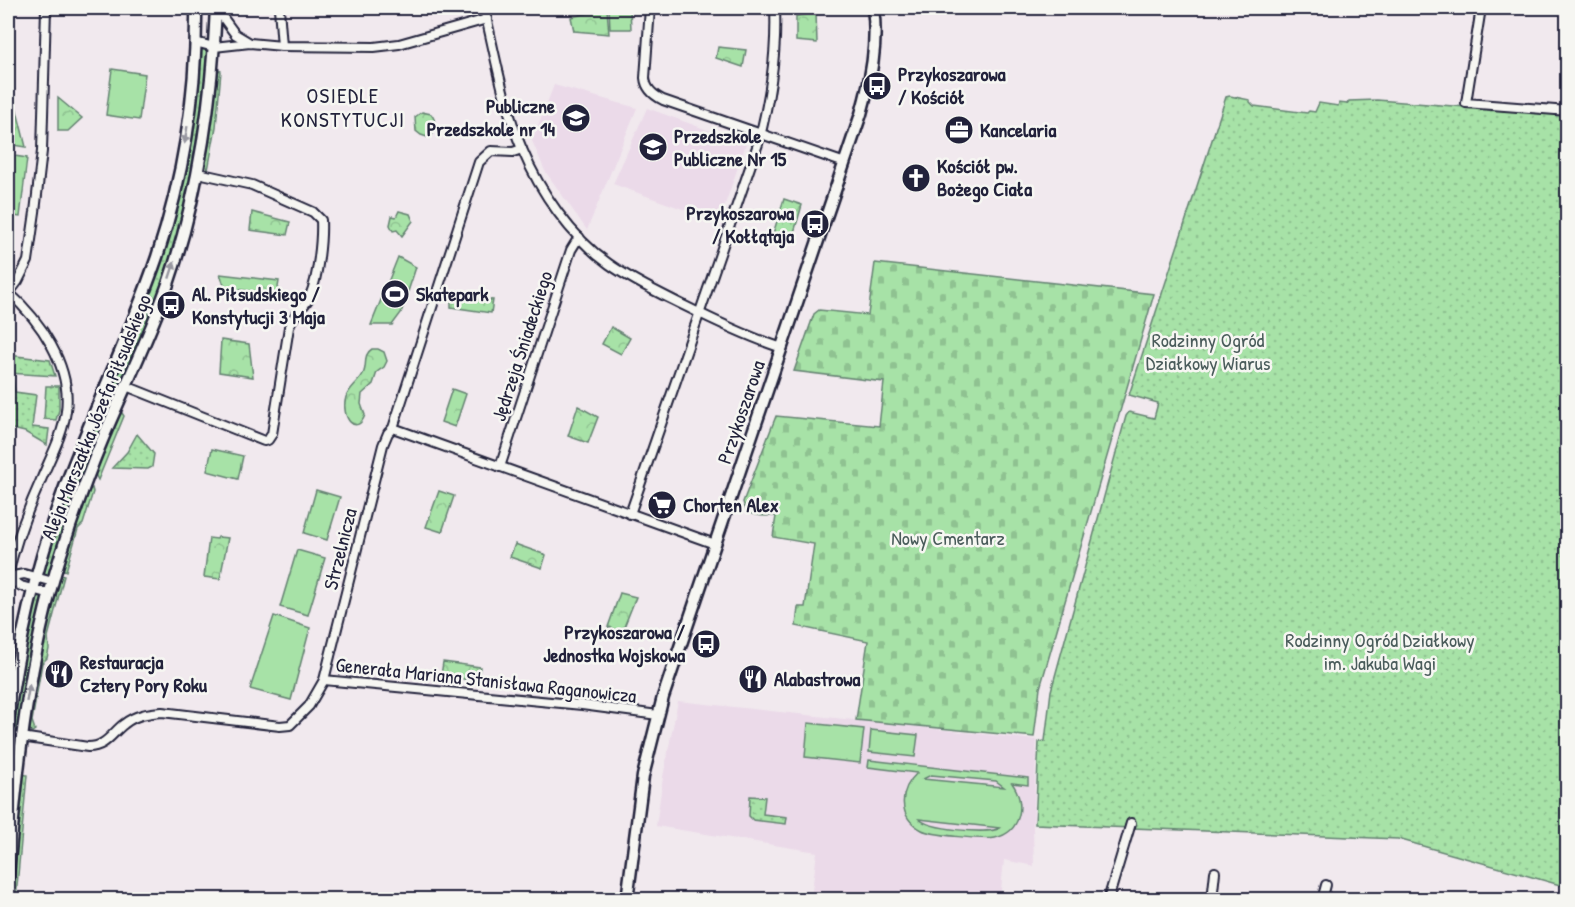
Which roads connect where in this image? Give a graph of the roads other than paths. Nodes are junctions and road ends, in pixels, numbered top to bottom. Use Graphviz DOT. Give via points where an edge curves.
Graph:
graph roads {
  1 [pos="46,8"];
  2 [pos="196,8"];
  3 [pos="216,8"];
  4 [pos="279,8"];
  5 [pos="484,8"];
  6 [pos="650,8"];
  7 [pos="775,8"];
  8 [pos="873,8"];
  9 [pos="1481,8"];
  10 [pos="487,20"];
  11 [pos="195,42"];
  12 [pos="250,43"];
  13 [pos="282,46"];
  14 [pos="214,47"];
  15 [pos="1568,111"];
  16 [pos="761,132"];
  17 [pos="522,149"];
  18 [pos="845,162"];
  19 [pos="198,173"];
  20 [pos="579,237"];
  21 [pos="8,292"];
  22 [pos="700,314"];
  23 [pos="782,348"];
  24 [pos="126,386"];
  25 [pos="393,428"];
  26 [pos="500,467"];
  27 [pos="630,514"];
  28 [pos="715,544"];
  29 [pos="8,577"];
  30 [pos="37,578"];
  31 [pos="53,582"];
  32 [pos="33,589"];
  33 [pos="50,594"];
  34 [pos="324,680"];
  35 [pos="658,715"];
  36 [pos="8,722"];
  37 [pos="21,737"];
  38 [pos="11,802"];
  39 [pos="1131,823"];
  40 [pos="1215,872"];
  41 [pos="8,876"];
  42 [pos="1326,885"];
  43 [pos="627,900"];
  44 [pos="1108,900"];
  45 [pos="1212,900"];
  46 [pos="1322,900"];
  1 -- 21 [label="street" via="42,151 34,220 28,261"];
  2 -- 11 [label="street, Aleja Marszałka Józefa Piłsudskiego"];
  3 -- 12 [label="street" via="235,34"];
  3 -- 14 [label="street, Aleja Marszałka Józefa Piłsudskiego"];
  4 -- 13 [label="street"];
  5 -- 10 [label="street"];
  6 -- 16 [label="street" via="645,78 651,92 663,100"];
  7 -- 16 [label="street" via="772,78"];
  8 -- 18 [label="street, Przykoszarowa" via="874,63"];
  9 -- 15 [label="street" via="1466,103"];
  10 -- 13 [label="street" via="387,46"];
  10 -- 17 [label="street"];
  11 -- 14 [label="street"];
  11 -- 30 [label="street, Aleja Marszałka Józefa Piłsudskiego, one-way" via="188,124 170,214 146,288 61,498"];
  12 -- 13 [label="street"];
  12 -- 14 [label="street"];
  14 -- 19 [label="street, Aleja Marszałka Józefa Piłsudskiego"];
  16 -- 18 [label="street"];
  16 -- 22 [label="street"];
  17 -- 20 [label="street" via="552,203"];
  17 -- 25 [label="street, Strzelnicza" via="491,151 479,162"];
  18 -- 23 [label="street, Przykoszarowa"];
  24 -- 19 [label="street, Aleja Marszałka Józefa Piłsudskiego, one-way" via="168,283"];
  19 -- 24 [label="street" via="252,185 313,212 321,220 311,295 289,327 272,434 264,441"];
  20 -- 22 [label="street" via="608,264"];
  20 -- 26 [label="street, Jędrzeja Śniadeckiego" via="571,250"];
  21 -- 29 [label="street" via="49,342 62,372 67,402 63,426 27,514"];
  22 -- 23 [label="street"];
  22 -- 27 [label="street"];
  23 -- 28 [label="street, Przykoszarowa"];
  24 -- 31 [label="street, Aleja Marszałka Józefa Piłsudskiego" via="87,479"];
  25 -- 26 [label="street"];
  25 -- 34 [label="street, Strzelnicza" via="381,451"];
  26 -- 27 [label="street"];
  27 -- 28 [label="street"];
  28 -- 35 [label="street, Przykoszarowa"];
  29 -- 30 [label="street" via="24,574"];
  29 -- 32 [label="street"];
  30 -- 31 [label="street"];
  30 -- 32 [label="street, Aleja Marszałka Józefa Piłsudskiego"];
  31 -- 33 [label="street, Aleja Marszałka Józefa Piłsudskiego"];
  32 -- 33 [label="street"];
  32 -- 36 [label="street, Aleja Marszałka Józefa Piłsudskiego"];
  37 -- 33 [label="street, Aleja Marszałka Józefa Piłsudskiego, one-way"];
  34 -- 35 [label="street, Generała Mariana Stanisława Raganowicza"];
  34 -- 37 [label="street, Generała Mariana Stanisława Raganowicza" via="309,706 290,725 162,712 131,720 98,747"];
  35 -- 43 [label="street, Przykoszarowa" via="643,776"];
  37 -- 38 [label="street, Aleja Marszałka Józefa Piłsudskiego"];
  38 -- 41 [label="street, Aleja Marszałka Józefa Piłsudskiego"];
  39 -- 44 [label="street"];
  40 -- 45 [label="street"];
  42 -- 46 [label="street"];
}
